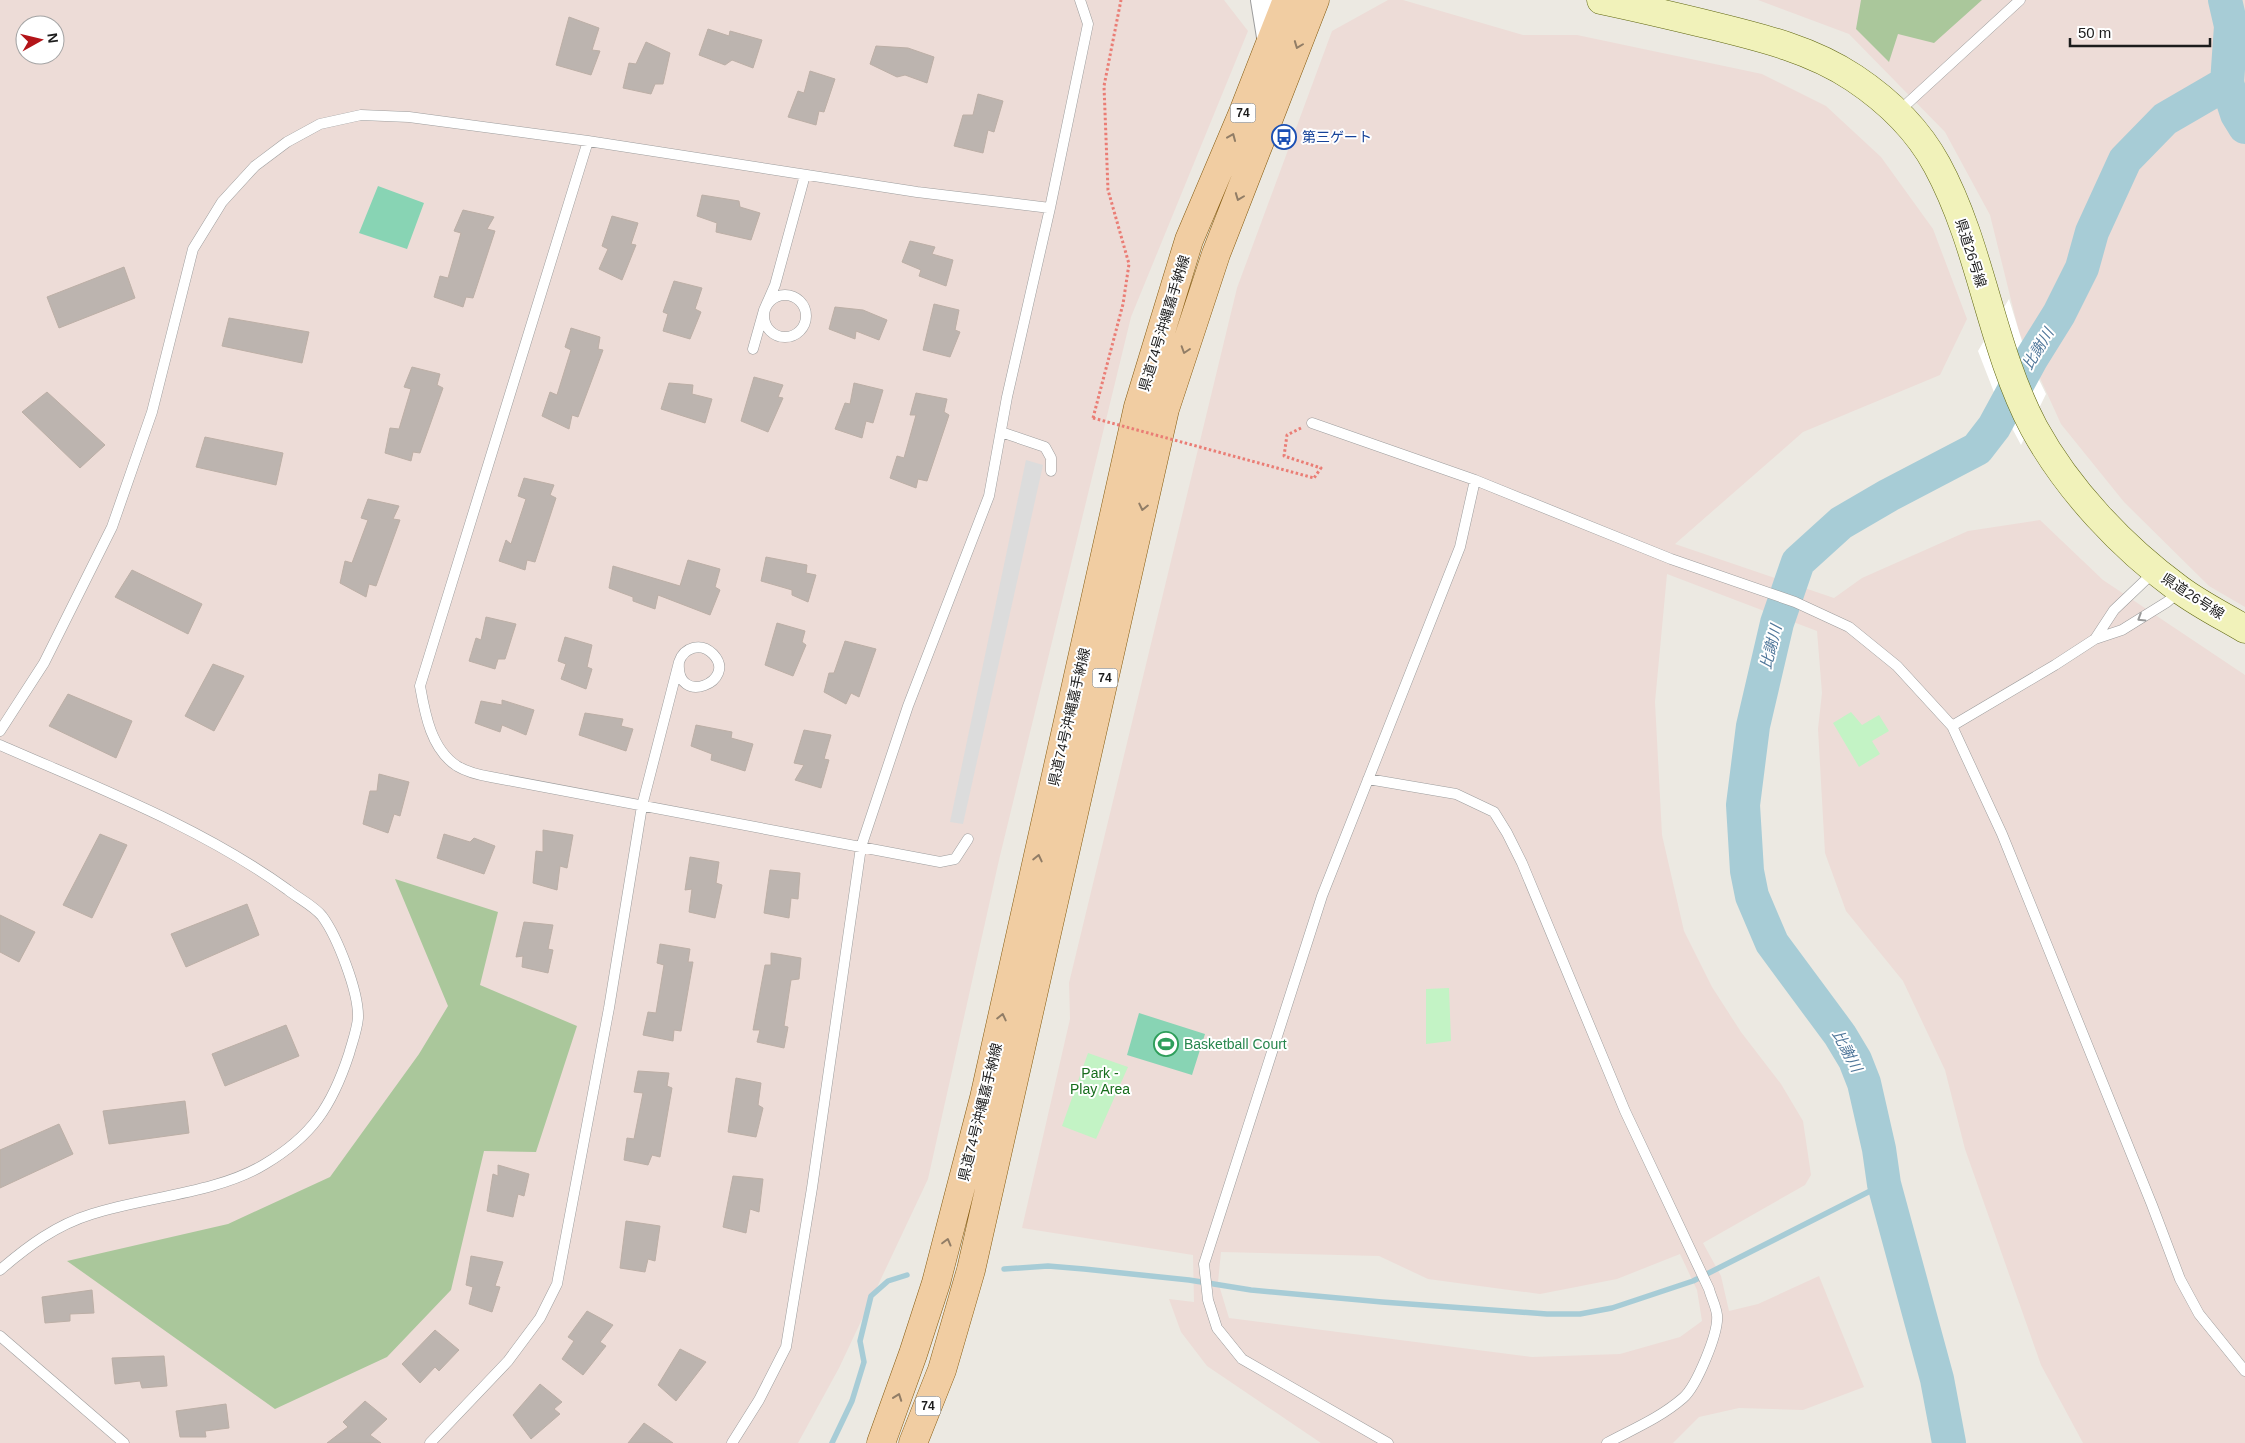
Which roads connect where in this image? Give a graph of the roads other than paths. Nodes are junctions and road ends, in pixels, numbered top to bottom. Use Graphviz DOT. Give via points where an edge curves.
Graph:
graph roads {
  1 [pos="1080,0"];
  2 [pos="1264,0"];
  3 [pos="1287,0"];
  4 [pos="1601,0"];
  5 [pos="2020,0"];
  6 [pos="1318,5"];
  7 [pos="1271,43"];
  8 [pos="1897,113"];
  9 [pos="588,140"];
  10 [pos="805,175"];
  11 [pos="1050,208"];
  12 [pos="764,310"];
  13 [pos="753,349"];
  14 [pos="1312,423"];
  15 [pos="1001,432"];
  16 [pos="1051,471"];
  17 [pos="1475,480"];
  18 [pos="2155,571"];
  19 [pos="2181,591"];
  20 [pos="2245,629"];
  21 [pos="2095,639"];
  22 [pos="679,662"];
  23 [pos="1952,726"];
  24 [pos="0,731"];
  25 [pos="0,745"];
  26 [pos="1368,779"];
  27 [pos="642,806"];
  28 [pos="968,839"];
  29 [pos="861,848"];
  30 [pos="0,1270"];
  31 [pos="0,1336"];
  32 [pos="2245,1371"];
  33 [pos="124,1443"];
  34 [pos="430,1443"];
  35 [pos="732,1443"];
  36 [pos="881,1443"];
  37 [pos="913,1443"];
  38 [pos="1388,1443"];
  39 [pos="1607,1443"];
  1 -- 11 [label="lane" via="1088,24"];
  2 -- 7 [label="street"];
  3 -- 7 [label="main road, 県道74号沖縄嘉手納線 / 74"];
  4 -- 8 [label="main road, 県道26号線" via="1755,37 1812,55 1854,79"];
  5 -- 8 [label="lane"];
  6 -- 37 [label="main road, 県道74号沖縄嘉手納線 / 74, one-way" via="1216,254 1165,409 971,1270 942,1370"];
  36 -- 7 [label="main road, 県道74号沖縄嘉手納線 / 74, one-way" via="936,1283 984,1098 1138,408 1190,240"];
  8 -- 18 [label="main road, 県道26号線" via="1936,164 1952,198 2011,377 2048,452 2115,532"];
  9 -- 10 [label="lane"];
  9 -- 24 [label="lane" via="409,117 361,115 320,124 287,142 255,166 222,202 192,248 152,412 112,528 44,663"];
  9 -- 27 [label="lane" via="420,686 425,718 440,748 456,765 490,777"];
  10 -- 11 [label="lane"];
  10 -- 12 [label="lane" via="775,285"];
  11 -- 15 [label="lane"];
  12 -- 12 [label="lane" via="767,327 783,337 797,333 806,320 804,306 787,294 770,300"];
  12 -- 13 [label="lane"];
  14 -- 17 [label="lane"];
  15 -- 16 [label="lane" via="1045,447 1051,458"];
  15 -- 29 [label="lane" via="989,496 908,706"];
  17 -- 23 [label="lane" via="1671,559 1795,602 1849,627 1897,666"];
  17 -- 26 [label="lane" via="1460,547"];
  18 -- 19 [label="main road, 県道26号線"];
  18 -- 21 [label="lane" via="2114,610"];
  19 -- 20 [label="main road, 県道26号線"];
  19 -- 21 [label="lane, one-way" via="2122,630"];
  21 -- 23 [label="lane"];
  22 -- 22 [label="lane" via="679,674 691,686 702,687 716,678 718,661 709,650 691,648"];
  22 -- 27 [label="lane"];
  23 -- 32 [label="lane" via="2002,834 2180,1279 2199,1314"];
  25 -- 30 [label="lane" via="168,820 257,868 321,915 342,955 354,988 358,1017 334,1096 315,1124 292,1146 264,1165 232,1180 91,1214 58,1227 34,1241"];
  26 -- 38 [label="lane" via="1322,896 1204,1264 1208,1300 1217,1328 1242,1359"];
  26 -- 39 [label="lane" via="1456,794 1494,812 1522,863 1625,1111 1709,1289 1717,1315 1714,1338 1685,1397 1663,1413"];
  27 -- 29 [label="lane"];
  27 -- 34 [label="lane" via="609,1008 557,1284 540,1318 508,1362"];
  28 -- 29 [label="lane" via="955,859 940,862"];
  29 -- 35 [label="lane" via="786,1347"];
  31 -- 33 [label="lane"];
}
